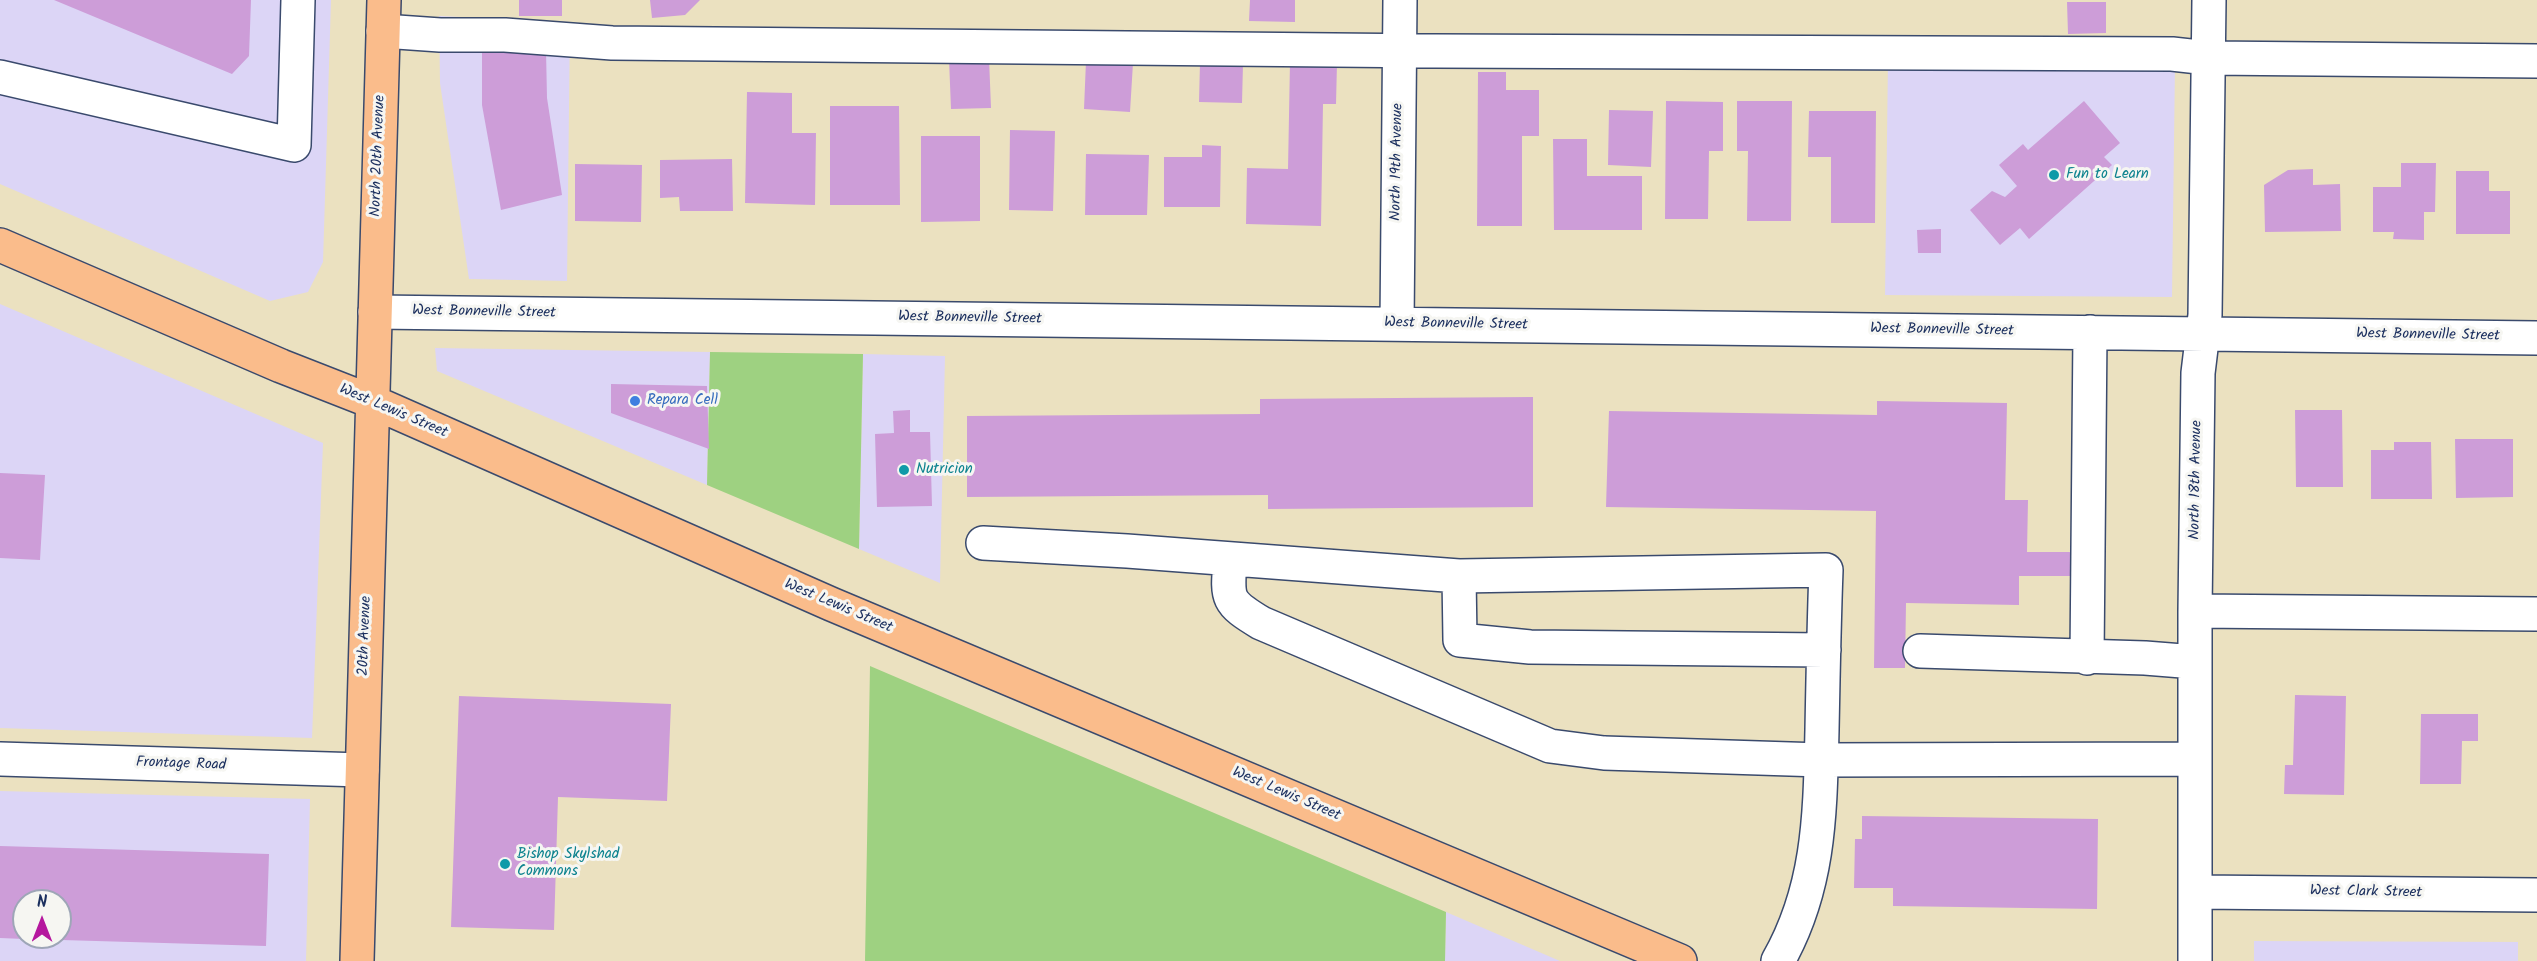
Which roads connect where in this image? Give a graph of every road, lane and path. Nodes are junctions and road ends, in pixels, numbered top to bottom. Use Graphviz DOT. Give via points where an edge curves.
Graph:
graph roads {
  1 [pos="298,0"];
  2 [pos="1400,0"];
  3 [pos="2208,0"];
  4 [pos="383,16"];
  5 [pos="1399,51"];
  6 [pos="2208,58"];
  7 [pos="2537,61"];
  8 [pos="0,77"];
  9 [pos="0,245"];
  10 [pos="375,312"];
  11 [pos="1397,324"];
  12 [pos="2090,332"];
  13 [pos="2202,333"];
  14 [pos="2537,338"];
  15 [pos="373,402"];
  16 [pos="983,543"];
  17 [pos="1230,560"];
  18 [pos="1459,576"];
  19 [pos="2195,612"];
  20 [pos="2537,615"];
  21 [pos="1824,650"];
  22 [pos="1920,651"];
  23 [pos="2087,658"];
  24 [pos="2195,662"];
  25 [pos="0,759"];
  26 [pos="2194,759"];
  27 [pos="1821,760"];
  28 [pos="362,770"];
  29 [pos="2195,891"];
  30 [pos="2537,895"];
  31 [pos="357,961"];
  32 [pos="1680,961"];
  33 [pos="1779,961"];
  34 [pos="2194,961"];
  1 -- 8 [label="street" via="294,145"];
  2 -- 5 [label="street, North 19th Avenue"];
  3 -- 6 [label="street, North 18th Avenue"];
  4 -- 5 [label="street" via="440,35 505,35 612,43"];
  4 -- 10 [label="main road, North 20th Avenue"];
  5 -- 6 [label="street" via="2172,54"];
  5 -- 11 [label="street, North 19th Avenue"];
  6 -- 7 [label="street"];
  6 -- 13 [label="street, North 18th Avenue"];
  9 -- 15 [label="main road, West Lewis Street"];
  10 -- 11 [label="street, West Bonneville Street"];
  10 -- 15 [label="main road, 20th Avenue"];
  11 -- 12 [label="street, West Bonneville Street"];
  12 -- 13 [label="street, West Bonneville Street"];
  12 -- 23 [label="street"];
  13 -- 14 [label="street, West Bonneville Street"];
  13 -- 19 [label="street, North 18th Avenue"];
  15 -- 28 [label="main road, 20th Avenue"];
  15 -- 32 [label="main road, West Lewis Street" via="831,604"];
  16 -- 17 [label="street"];
  17 -- 18 [label="street"];
  17 -- 27 [label="street" via="1228,592 1236,608 1244,613 1550,746 1604,753"];
  18 -- 21 [label="street" via="1460,640 1530,647"];
  18 -- 21 [label="street" via="1826,570"];
  19 -- 20 [label="street"];
  19 -- 24 [label="street, North 18th Avenue"];
  21 -- 27 [label="street"];
  22 -- 23 [label="street"];
  23 -- 24 [label="street"];
  24 -- 26 [label="street, North 18th Avenue"];
  25 -- 28 [label="street, Frontage Road"];
  26 -- 27 [label="street"];
  26 -- 29 [label="street, North 18th Avenue"];
  27 -- 33 [label="street" via="1820,811 1809,891"];
  28 -- 31 [label="main road, 20th Avenue"];
  29 -- 30 [label="street, West Clark Street"];
  29 -- 34 [label="street, North 18th Avenue"];
}
